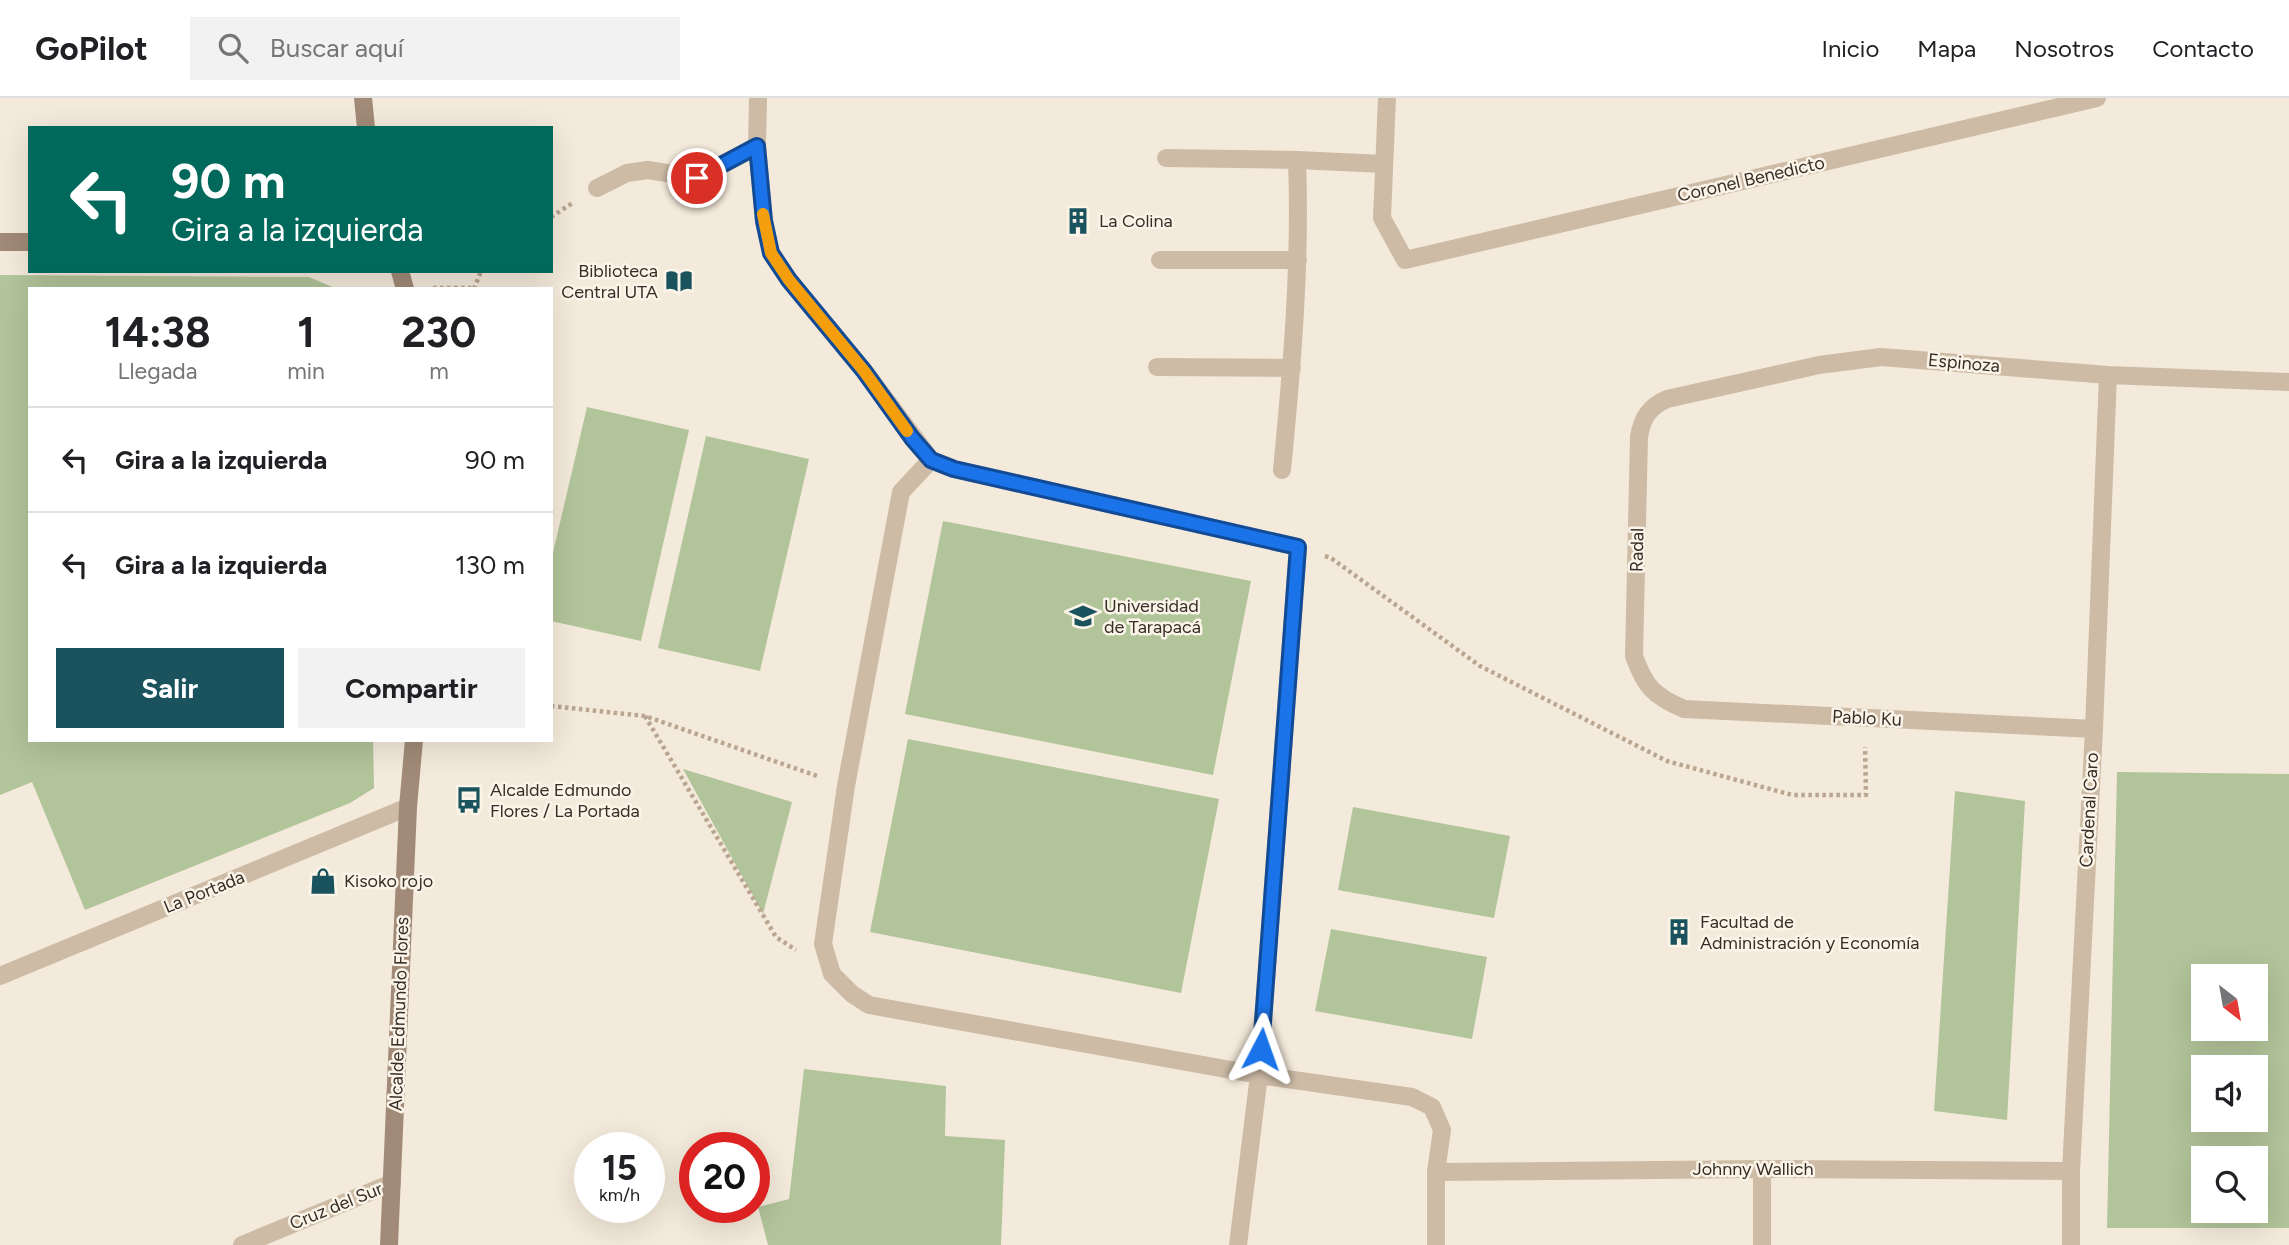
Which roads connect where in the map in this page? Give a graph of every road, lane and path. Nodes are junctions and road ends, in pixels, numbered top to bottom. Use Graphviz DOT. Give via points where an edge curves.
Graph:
graph roads {
  1 [pos="363,98"];
  2 [pos="758,98"];
  3 [pos="1387,98"];
  4 [pos="2097,98"];
  5 [pos="2058,103"];
  6 [pos="366,126"];
  7 [pos="757,146"];
  8 [pos="1166,158"];
  9 [pos="1297,160"];
  10 [pos="1384,164"];
  11 [pos="597,188"];
  12 [pos="0,242"];
  13 [pos="28,242"];
  14 [pos="1160,260"];
  15 [pos="1298,260"];
  16 [pos="1157,368"];
  17 [pos="1292,368"];
  18 [pos="2108,375"];
  19 [pos="2289,382"];
  20 [pos="1647,412"];
  21 [pos="931,460"];
  22 [pos="1282,470"];
  23 [pos="1298,547"];
  24 [pos="1648,686"];
  25 [pos="553,706"];
  26 [pos="645,716"];
  27 [pos="1864,718"];
  28 [pos="2094,729"];
  29 [pos="414,742"];
  30 [pos="845,786"];
  31 [pos="408,807"];
  32 [pos="832,974"];
  33 [pos="0,976"];
  34 [pos="1259,1075"];
  35 [pos="1762,1168"];
  36 [pos="2070,1171"];
  37 [pos="1436,1172"];
  38 [pos="392,1183"];
  39 [pos="242,1245"];
  40 [pos="389,1245"];
  41 [pos="1238,1245"];
  42 [pos="1436,1245"];
  43 [pos="1762,1245"];
  44 [pos="2071,1245"];
  1 -- 6 [label="street"];
  2 -- 7 [label="street"];
  3 -- 10 [label="street"];
  4 -- 5 [label="street, Coronel Benedicto"];
  5 -- 10 [label="street, Coronel Benedicto" via="1405,260 1382,218"];
  7 -- 11 [label="street" via="697,178 648,170 627,173"];
  7 -- 21 [label="street" via="771,253"];
  8 -- 9 [label="street"];
  9 -- 10 [label="street"];
  9 -- 15 [label="street"];
  12 -- 13 [label="street"];
  14 -- 15 [label="street"];
  15 -- 17 [label="street"];
  16 -- 17 [label="street"];
  17 -- 22 [label="street"];
  18 -- 19 [label="street, Espinoza"];
  18 -- 20 [label="street, Espinoza" via="1881,357 1852,359 1667,399"];
  18 -- 28 [label="street, Cardenal Caro"];
  20 -- 24 [label="street, Radal" via="1639,437 1634,656"];
  21 -- 23 [label="street"];
  21 -- 30 [label="street" via="901,492"];
  23 -- 27 [label="path" via="1331,558 1480,666 1667,761 1792,795 1866,795"];
  23 -- 34 [label="street"];
  24 -- 27 [label="street, Pablo Ku" via="1657,696 1684,709"];
  25 -- 26 [label="path"];
  26 -- 30 [label="path"];
  26 -- 32 [label="path" via="776,937"];
  27 -- 28 [label="street, Pablo Ku"];
  28 -- 36 [label="street, Cardenal Caro"];
  29 -- 31 [label="street, Alcalde Edmundo Flores"];
  30 -- 32 [label="street" via="823,944"];
  31 -- 33 [label="street, La Portada"];
  31 -- 38 [label="street, Alcalde Edmundo Flores"];
  32 -- 34 [label="street" via="869,1005"];
  34 -- 37 [label="street" via="1412,1097 1432,1107 1442,1130"];
  34 -- 41 [label="street"];
  35 -- 36 [label="street, Johnny Wallich"];
  35 -- 37 [label="street, Johnny Wallich"];
  35 -- 43 [label="street"];
  36 -- 44 [label="street, Cardenal Caro"];
  37 -- 42 [label="street"];
  38 -- 39 [label="street, Cruz del Sur"];
  38 -- 40 [label="street, Alcalde Edmundo Flores"];
}
